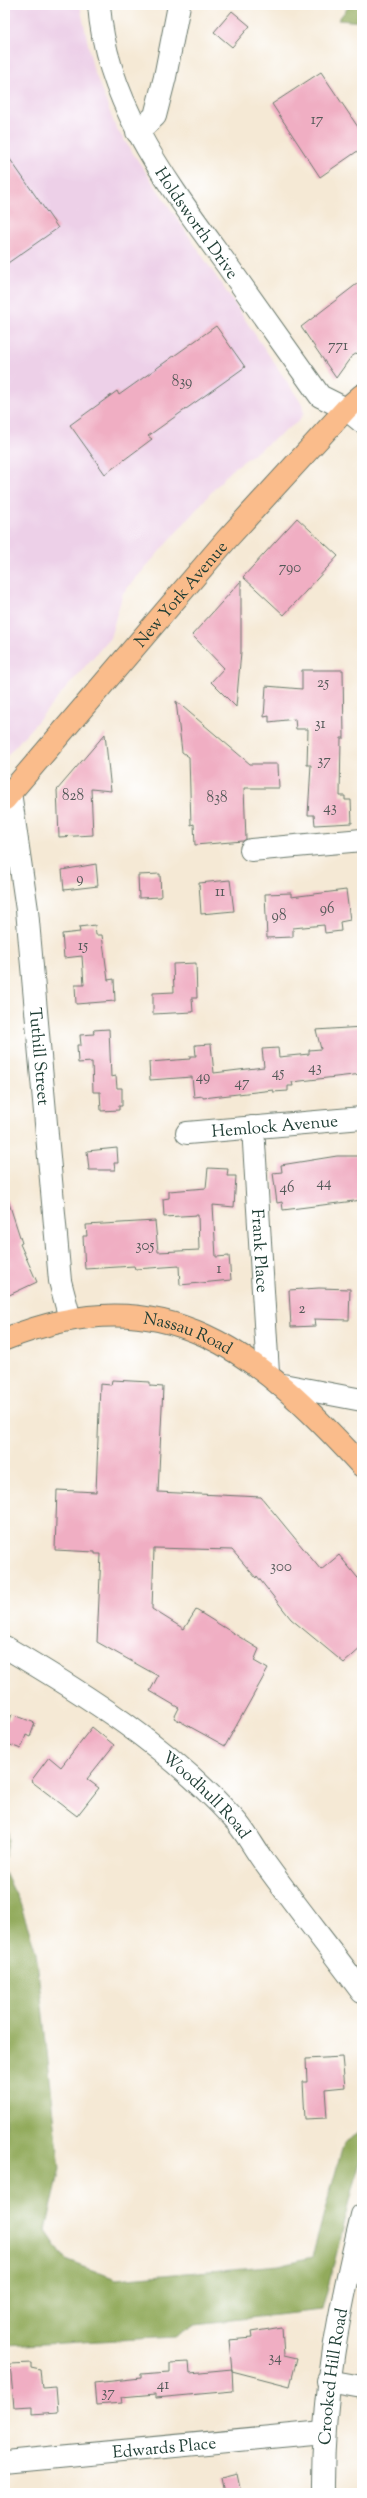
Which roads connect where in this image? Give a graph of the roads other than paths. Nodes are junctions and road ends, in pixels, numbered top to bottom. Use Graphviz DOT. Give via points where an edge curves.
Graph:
graph roads {
  1 [pos="99,5"];
  2 [pos="179,5"];
  3 [pos="137,132"];
  4 [pos="357,409"];
  5 [pos="8,795"];
  6 [pos="362,840"];
  7 [pos="251,850"];
  8 [pos="362,1118"];
  9 [pos="253,1127"];
  10 [pos="187,1133"];
  11 [pos="70,1319"];
  12 [pos="5,1339"];
  13 [pos="275,1379"];
  14 [pos="362,1400"];
  15 [pos="362,1466"];
  16 [pos="5,1648"];
  17 [pos="362,1992"];
  18 [pos="362,2215"];
  19 [pos="328,2381"];
  20 [pos="362,2387"];
  21 [pos="324,2432"];
  22 [pos="5,2462"];
  23 [pos="323,2493"];
  1 -- 3 [label="street, Holdsworth Drive" via="100,26 110,63 123,103"];
  2 -- 3 [label="street" via="155,116"];
  3 -- 4 [label="street, Holdsworth Drive" via="194,220 320,396"];
  4 -- 5 [label="main road, New York Avenue" via="227,539"];
  5 -- 11 [label="street, Tuthill Street" via="26,910 60,1280"];
  6 -- 7 [label="street"];
  8 -- 9 [label="street, Hemlock Avenue"];
  9 -- 10 [label="street, Hemlock Avenue"];
  9 -- 13 [label="street, Frank Place"];
  11 -- 12 [label="main road, Nassau Road"];
  11 -- 13 [label="main road, Nassau Road" via="119,1315 154,1318 198,1331 241,1355"];
  13 -- 14 [label="street, Nassau Road"];
  13 -- 15 [label="main road"];
  16 -- 17 [label="street, Woodhull Road" via="88,1696 129,1725 197,1782 234,1818"];
  18 -- 19 [label="street, Crooked Hill Road" via="337,2320"];
  19 -- 20 [label="street"];
  19 -- 21 [label="street, Crooked Hill Road"];
  21 -- 22 [label="street, Edwards Place"];
  21 -- 23 [label="street, Crooked Hill Road"];
}
